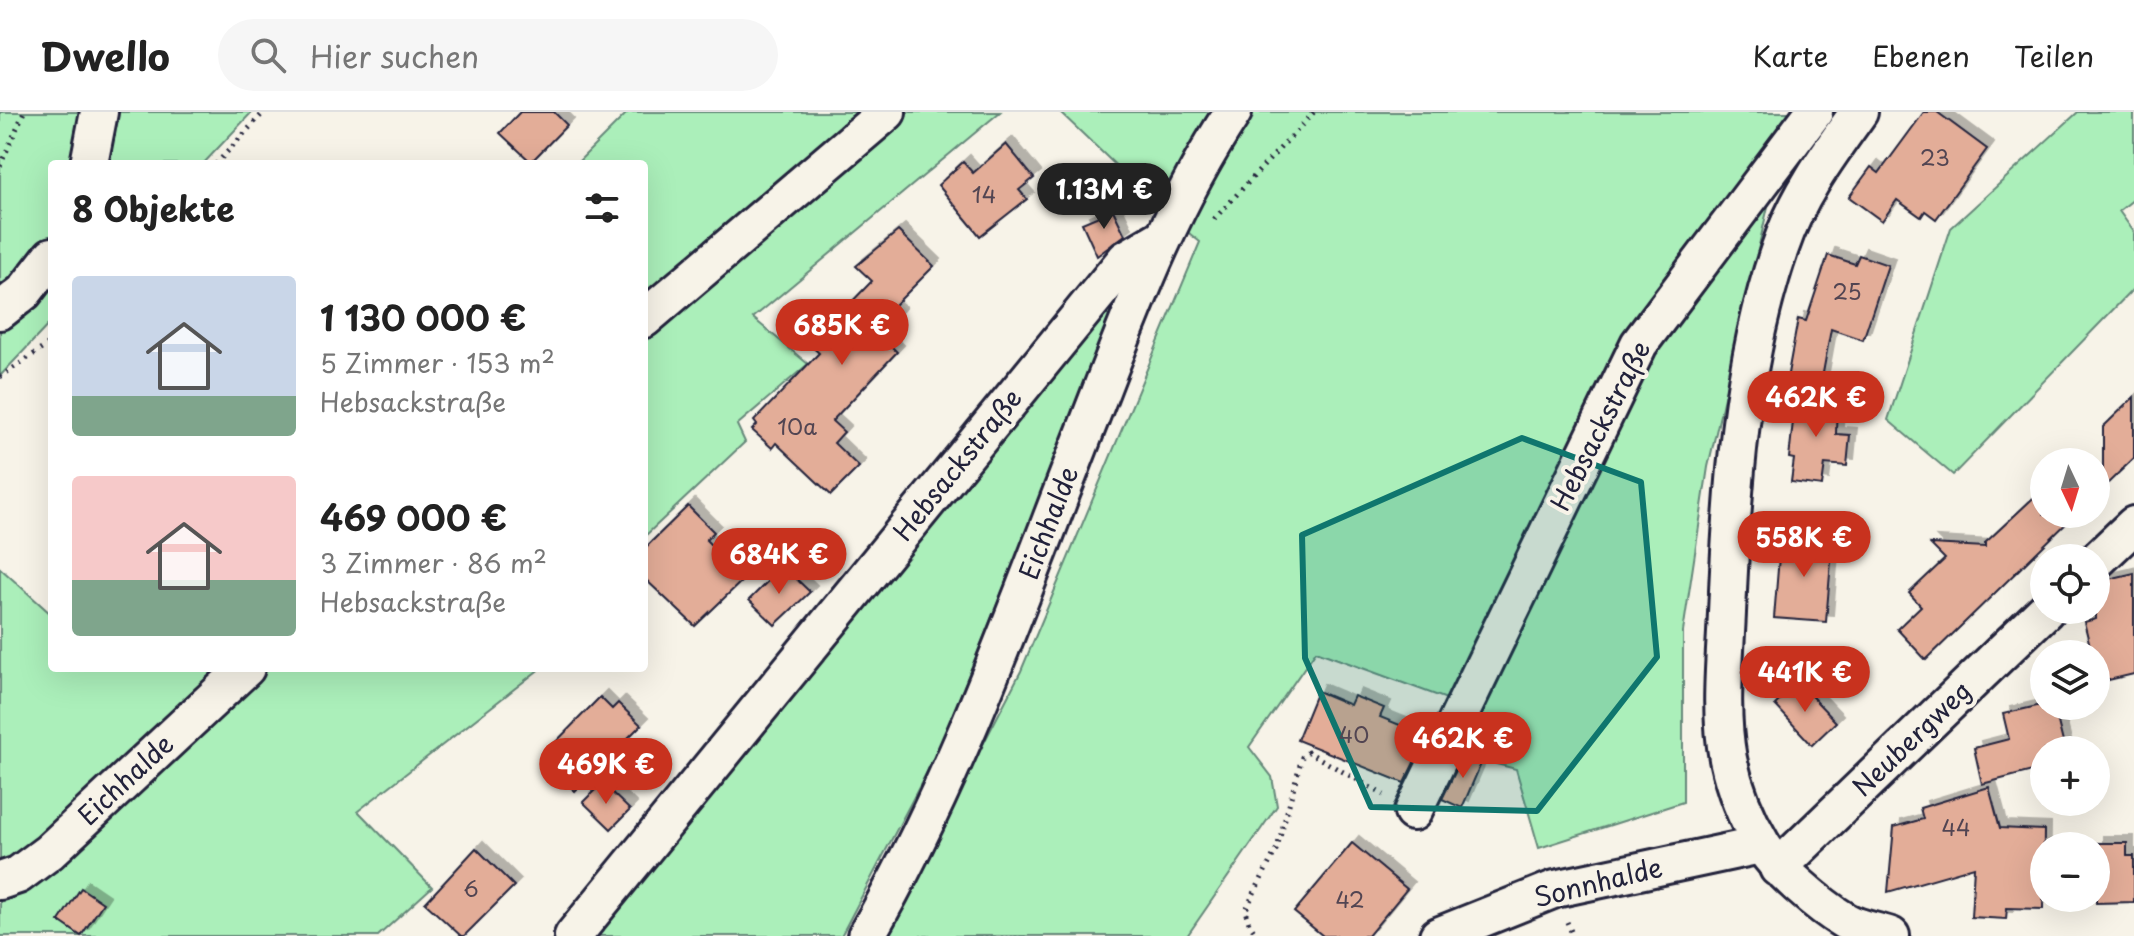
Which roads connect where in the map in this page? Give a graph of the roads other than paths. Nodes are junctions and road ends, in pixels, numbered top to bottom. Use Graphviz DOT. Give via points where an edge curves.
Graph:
graph roads {
  1 [pos="99,112"];
  2 [pos="887,112"];
  3 [pos="1233,112"];
  4 [pos="1814,112"];
  5 [pos="1859,112"];
  6 [pos="90,160"];
  7 [pos="1162,238"];
  8 [pos="48,261"];
  9 [pos="0,311"];
  10 [pos="648,316"];
  11 [pos="2134,525"];
  12 [pos="2110,548"];
  13 [pos="2030,624"];
  14 [pos="242,672"];
  15 [pos="1413,812"];
  16 [pos="1770,856"];
  17 [pos="0,881"];
  18 [pos="573,936"];
  19 [pos="866,936"];
  20 [pos="1438,936"];
  21 [pos="1891,936"];
  1 -- 6 [label="street"];
  2 -- 10 [label="street"];
  3 -- 7 [label="street, Eichhalde"];
  4 -- 15 [label="street, Hebsackstraße" via="1639,344"];
  5 -- 16 [label="street" via="1800,199 1780,246 1760,309 1739,439 1723,707 1728,759 1745,811"];
  7 -- 18 [label="street, Hebsackstraße" via="1126,259"];
  7 -- 19 [label="street, Eichhalde" via="964,742"];
  8 -- 9 [label="street" via="24,292"];
  11 -- 12 [label="street"];
  13 -- 16 [label="street, Neubergweg"];
  14 -- 17 [label="street, Eichhalde" via="49,852 18,875"];
  16 -- 20 [label="street, Sonnhalde" via="1555,889"];
  16 -- 21 [label="street" via="1846,922"];
}
